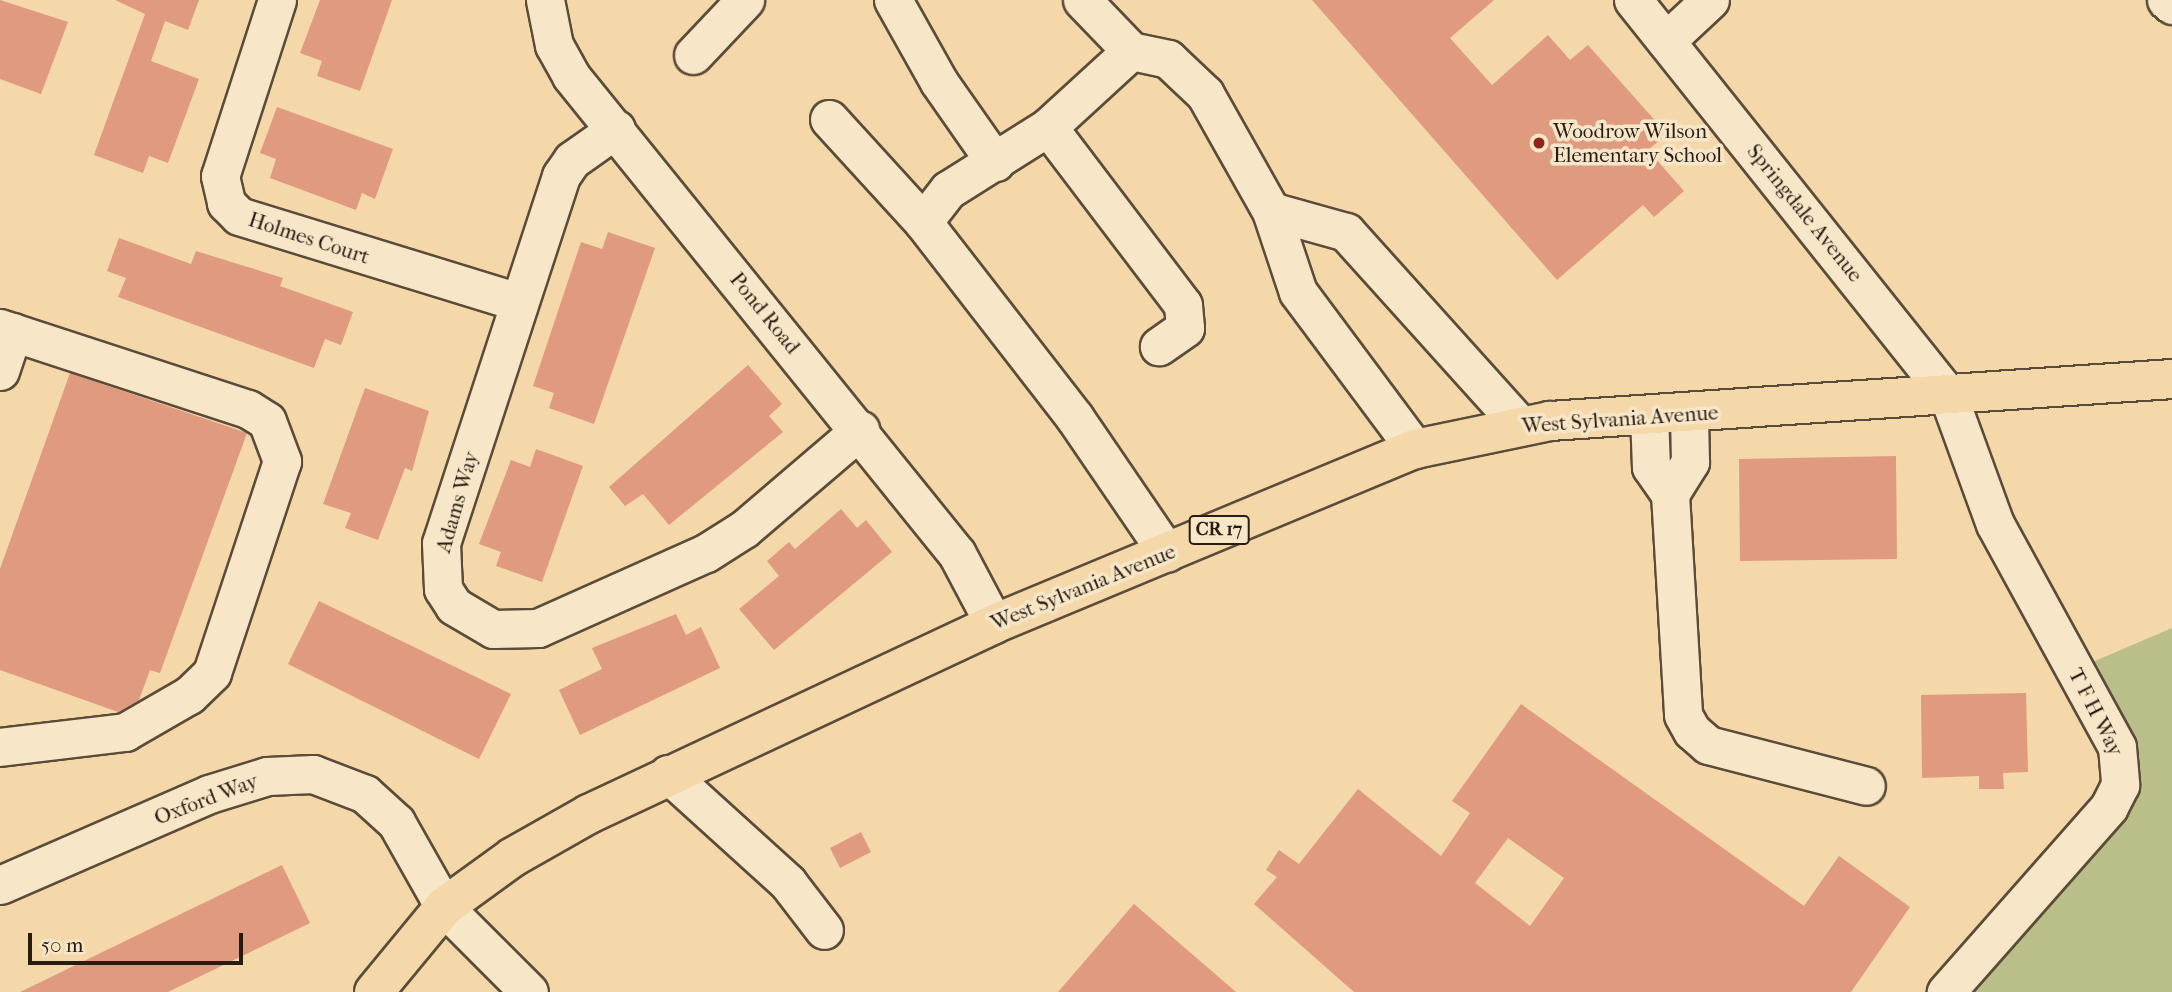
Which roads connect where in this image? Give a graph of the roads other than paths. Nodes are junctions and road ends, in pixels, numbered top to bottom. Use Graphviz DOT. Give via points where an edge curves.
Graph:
graph roads {
  1 [pos="277,0"];
  2 [pos="545,0"];
  3 [pos="745,0"];
  4 [pos="893,0"];
  5 [pos="1082,0"];
  6 [pos="1633,0"];
  7 [pos="1710,0"];
  8 [pos="2166,0"];
  9 [pos="2172,5"];
  10 [pos="1667,41"];
  11 [pos="1131,51"];
  12 [pos="692,55"];
  13 [pos="829,119"];
  14 [pos="1048,127"];
  15 [pos="616,129"];
  16 [pos="995,162"];
  17 [pos="1271,211"];
  18 [pos="923,222"];
  19 [pos="519,302"];
  20 [pos="6,330"];
  21 [pos="1159,346"];
  22 [pos="0,371"];
  23 [pos="2172,379"];
  24 [pos="1948,395"];
  25 [pos="1689,413"];
  26 [pos="1649,415"];
  27 [pos="1520,425"];
  28 [pos="860,430"];
  29 [pos="1415,449"];
  30 [pos="1670,494"];
  31 [pos="1167,553"];
  32 [pos="994,624"];
  33 [pos="0,747"];
  34 [pos="668,774"];
  35 [pos="1866,786"];
  36 [pos="0,885"];
  37 [pos="444,907"];
  38 [pos="824,930"];
  39 [pos="374,992"];
  40 [pos="529,992"];
  41 [pos="1946,992"];
  1 -- 19 [label="street, Holmes Court" via="220,176 226,203 239,216"];
  2 -- 15 [label="street, Pond Road" via="562,64"];
  3 -- 12 [label="street"];
  4 -- 16 [label="street" via="939,82"];
  5 -- 11 [label="street"];
  6 -- 10 [label="street, Springdale Avenue"];
  7 -- 10 [label="street"];
  8 -- 9 [label="street"];
  10 -- 24 [label="street, Springdale Avenue"];
  11 -- 14 [label="street"];
  11 -- 17 [label="street" via="1168,59 1205,93"];
  13 -- 18 [label="street"];
  14 -- 16 [label="street"];
  14 -- 21 [label="street" via="1183,305 1185,328"];
  15 -- 19 [label="street, Adams Way" via="572,160 561,176"];
  15 -- 28 [label="street, Pond Road"];
  16 -- 18 [label="street" via="948,190"];
  17 -- 27 [label="street" via="1346,232"];
  17 -- 29 [label="street" via="1298,292"];
  18 -- 31 [label="street" via="1075,418"];
  19 -- 28 [label="street, Adams Way" via="439,564 443,589 454,606 493,629 538,628 706,553 744,529"];
  20 -- 22 [label="street"];
  20 -- 33 [label="street" via="247,409 267,421 282,461 212,673 189,695 124,732"];
  23 -- 24 [label="main road, West Sylvania Avenue / CR 17"];
  24 -- 25 [label="main road, West Sylvania Avenue / CR 17"];
  24 -- 41 [label="street, T F H Way" via="1995,524 2118,747 2122,766 2109,807"];
  25 -- 26 [label="main road, West Sylvania Avenue / CR 17"];
  25 -- 30 [label="street" via="1690,462"];
  26 -- 27 [label="main road, West Sylvania Avenue / CR 17"];
  26 -- 30 [label="street" via="1651,467"];
  27 -- 29 [label="main road, West Sylvania Avenue / CR 17"];
  28 -- 32 [label="street, Pond Road" via="957,554"];
  29 -- 31 [label="main road, West Sylvania Avenue / CR 17"];
  30 -- 35 [label="street" via="1683,715 1692,731 1708,746"];
  31 -- 32 [label="main road, West Sylvania Avenue / CR 17"];
  32 -- 34 [label="main road, West Sylvania Avenue / CR 17"];
  34 -- 37 [label="main road, West Sylvania Avenue / CR 17" via="539,841"];
  34 -- 38 [label="street" via="788,883"];
  36 -- 37 [label="street, Oxford Way" via="209,794 267,776 313,774 365,794 397,822"];
  37 -- 39 [label="main road, West Sylvania Avenue / CR 17"];
  37 -- 40 [label="street, Oxford Way"];
}
